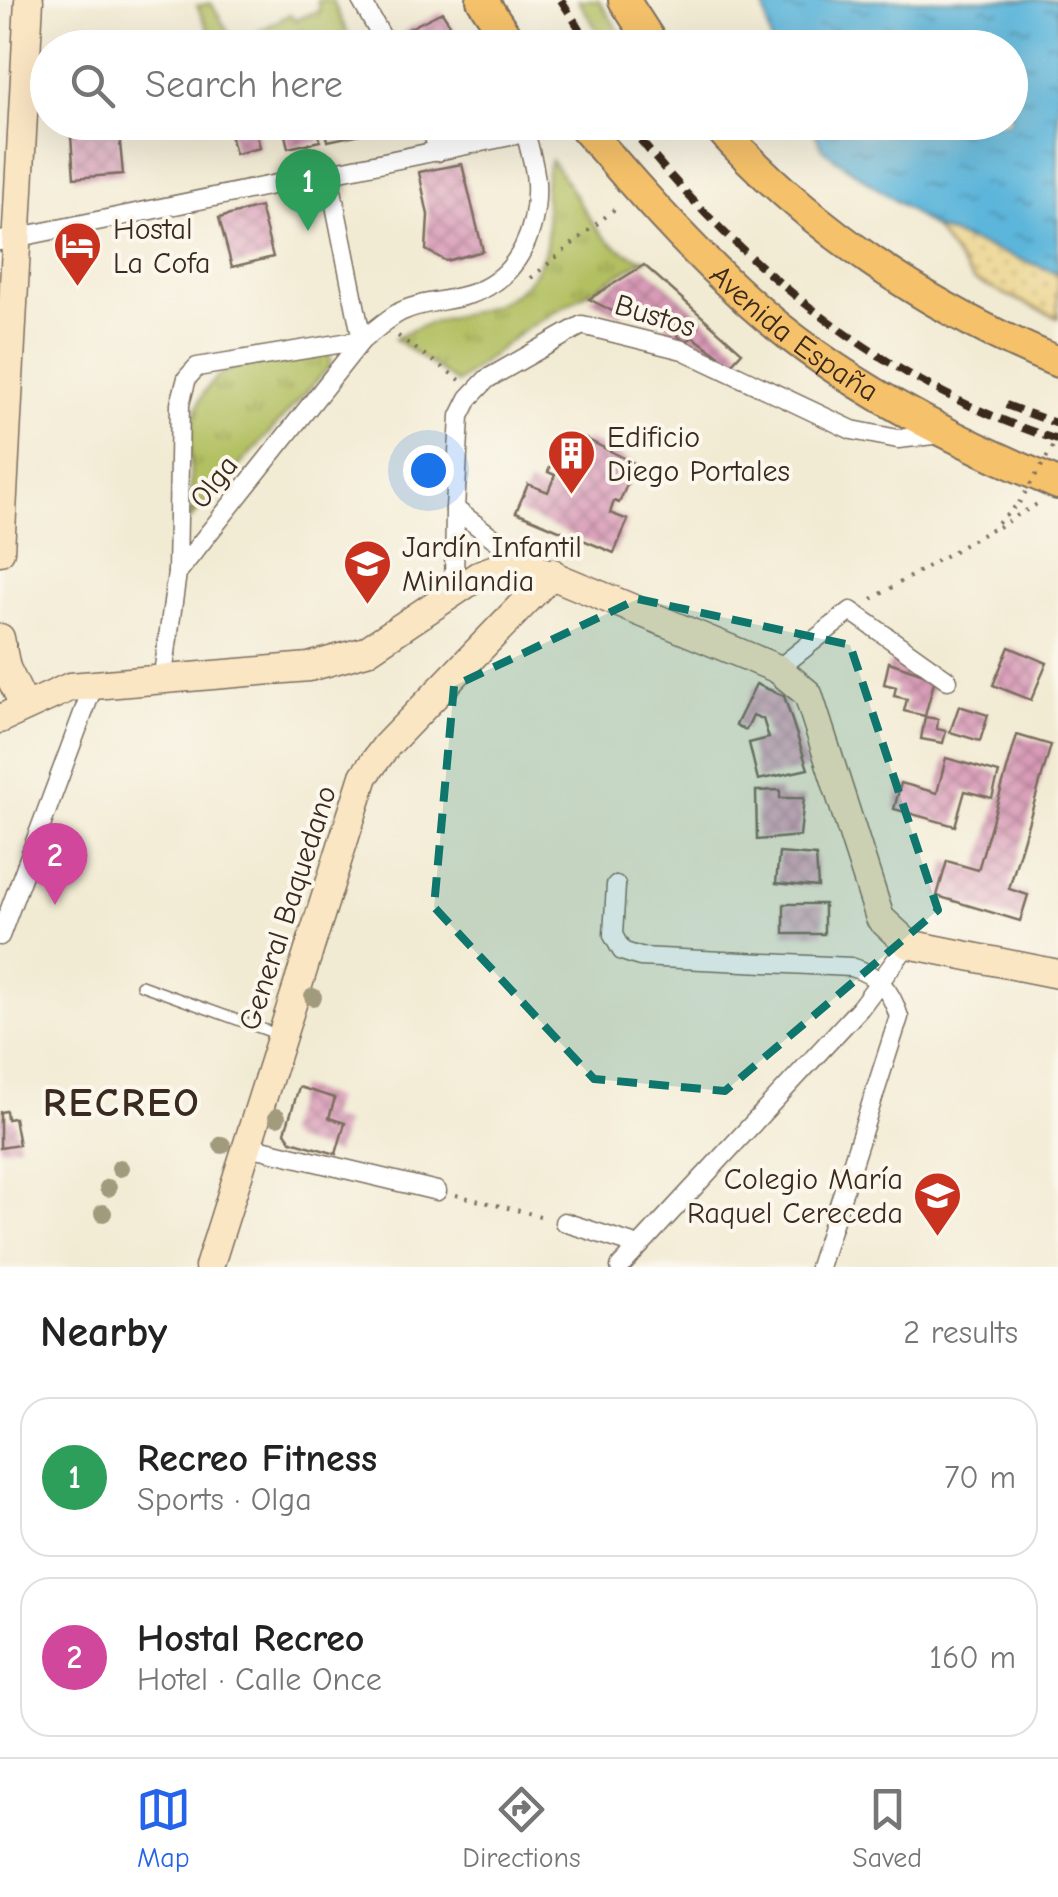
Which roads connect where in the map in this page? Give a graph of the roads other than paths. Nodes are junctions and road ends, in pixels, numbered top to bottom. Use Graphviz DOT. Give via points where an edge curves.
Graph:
graph roads {
  1 [pos="30,0"];
  2 [pos="361,0"];
  3 [pos="482,0"];
  4 [pos="624,0"];
  5 [pos="378,30"];
  6 [pos="501,30"];
  7 [pos="643,30"];
  8 [pos="435,140"];
  9 [pos="482,140"];
  10 [pos="528,140"];
  11 [pos="596,140"];
  12 [pos="731,140"];
  13 [pos="438,152"];
  14 [pos="329,176"];
  15 [pos="8,240"];
  16 [pos="362,340"];
  17 [pos="1058,362"];
  18 [pos="944,434"];
  19 [pos="1050,491"];
  20 [pos="455,510"];
  21 [pos="0,551"];
  22 [pos="543,570"];
  23 [pos="177,573"];
  24 [pos="454,588"];
  25 [pos="0,638"];
  26 [pos="778,669"];
  27 [pos="948,680"];
  28 [pos="162,682"];
  29 [pos="94,684"];
  30 [pos="13,713"];
  31 [pos="616,885"];
  32 [pos="0,936"];
  33 [pos="908,944"];
  34 [pos="1058,974"];
  35 [pos="881,982"];
  36 [pos="141,985"];
  37 [pos="282,1036"];
  38 [pos="249,1146"];
  39 [pos="437,1190"];
  40 [pos="564,1222"];
  41 [pos="639,1246"];
  42 [pos="210,1267"];
  43 [pos="620,1267"];
  44 [pos="818,1267"];
  1 -- 15 [label="street"];
  2 -- 5 [label="street"];
  3 -- 6 [label="main road"];
  4 -- 7 [label="main road"];
  8 -- 13 [label="street"];
  9 -- 13 [label="street"];
  10 -- 16 [label="street, Olga" via="534,220 516,262 474,294 399,312"];
  11 -- 18 [label="main road, Avenida España" via="750,303 815,354"];
  12 -- 17 [label="main road" via="839,236 948,310"];
  13 -- 14 [label="street"];
  14 -- 15 [label="street"];
  14 -- 16 [label="street"];
  15 -- 21 [label="street"];
  16 -- 23 [label="street, Olga"];
  16 -- 23 [label="street" via="198,368 187,378 180,404"];
  18 -- 19 [label="main road, Avenida España"];
  18 -- 20 [label="street, Bustos" via="898,440 852,430 683,350 582,325 475,391 460,416"];
  20 -- 22 [label="street"];
  20 -- 24 [label="street"];
  22 -- 24 [label="street" via="506,565"];
  22 -- 26 [label="street"];
  22 -- 37 [label="street, General Baquedano" via="364,776"];
  23 -- 28 [label="street"];
  24 -- 28 [label="street" via="366,652 309,666"];
  25 -- 30 [label="street"];
  26 -- 27 [label="street" via="851,611"];
  26 -- 33 [label="street" via="808,694 880,918"];
  28 -- 29 [label="street"];
  29 -- 30 [label="street" via="48,694"];
  29 -- 32 [label="street"];
  31 -- 35 [label="street" via="613,935 622,951 852,967"];
  33 -- 34 [label="street"];
  33 -- 35 [label="street"];
  35 -- 41 [label="street"];
  35 -- 44 [label="street" via="899,1017"];
  36 -- 37 [label="lane"];
  37 -- 38 [label="street, General Baquedano"];
  38 -- 39 [label="street"];
  38 -- 42 [label="street, General Baquedano"];
  40 -- 41 [label="street"];
  41 -- 43 [label="street"];
}
